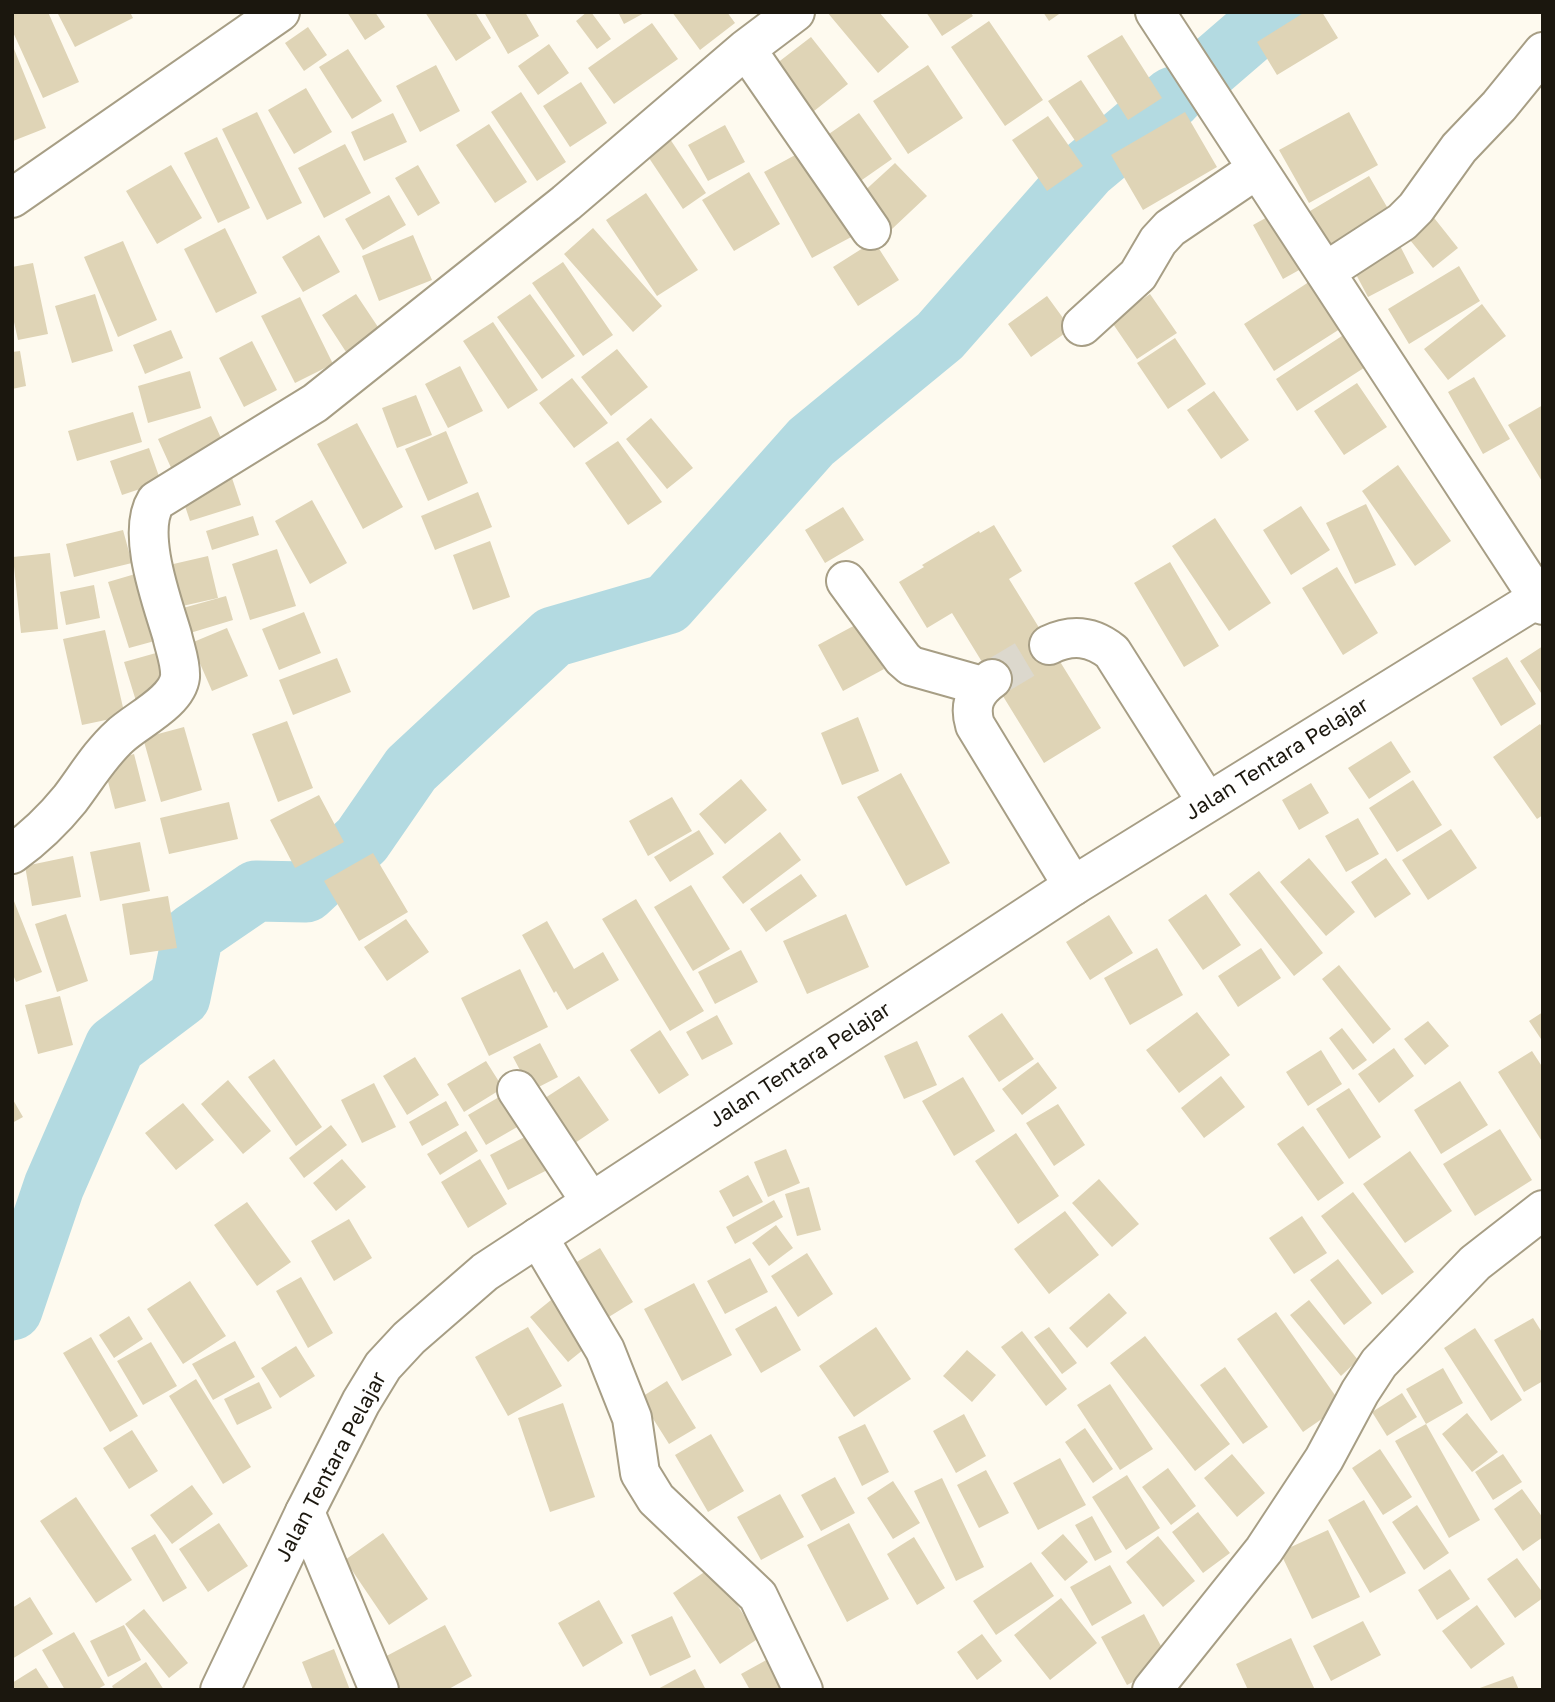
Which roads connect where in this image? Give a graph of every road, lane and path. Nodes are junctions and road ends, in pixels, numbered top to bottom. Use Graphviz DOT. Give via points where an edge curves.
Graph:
graph roads {
  1 [pos="280,12"];
  2 [pos="795,12"];
  3 [pos="1154,12"];
  4 [pos="746,50"];
  5 [pos="1543,52"];
  6 [pos="1257,169"];
  7 [pos="12,198"];
  8 [pos="871,230"];
  9 [pos="1325,272"];
  10 [pos="1082,326"];
  11 [pos="846,582"];
  12 [pos="1541,600"];
  13 [pos="1049,645"];
  14 [pos="1207,802"];
  15 [pos="12,854"];
  16 [pos="1073,886"];
  17 [pos="517,1090"];
  18 [pos="591,1202"];
  19 [pos="1543,1210"];
  20 [pos="538,1237"];
  21 [pos="305,1512"];
  22 [pos="220,1690"];
  23 [pos="379,1690"];
  24 [pos="803,1690"];
  25 [pos="1152,1690"];
  1 -- 7 [label="main road"];
  2 -- 4 [label="main road"];
  3 -- 6 [label="main road"];
  4 -- 8 [label="main road"];
  4 -- 15 [label="main road" via="566,203 315,402 156,500 149,511 153,562 180,680 169,698 108,747 45,828"];
  5 -- 9 [label="main road" via="1459,148 1416,208"];
  6 -- 9 [label="main road"];
  6 -- 10 [label="main road" via="1170,228 1138,275"];
  9 -- 12 [label="main road"];
  11 -- 16 [label="main road" via="911,666 987,682 973,701 975,726"];
  12 -- 14 [label="main road, Jalan Tentara Pelajar"];
  13 -- 14 [label="main road" via="1063,638 1086,638 1112,652"];
  14 -- 16 [label="main road, Jalan Tentara Pelajar"];
  16 -- 18 [label="main road, Jalan Tentara Pelajar"];
  17 -- 18 [label="main road"];
  18 -- 20 [label="main road, Jalan Tentara Pelajar"];
  19 -- 25 [label="main road" via="1475,1263 1379,1363 1264,1550"];
  20 -- 21 [label="main road, Jalan Tentara Pelajar" via="485,1272 383,1366"];
  20 -- 24 [label="main road" via="605,1350 632,1418 640,1473 656,1499 758,1596"];
  21 -- 22 [label="main road, Jalan Tentara Pelajar"];
  21 -- 23 [label="main road"];
}
